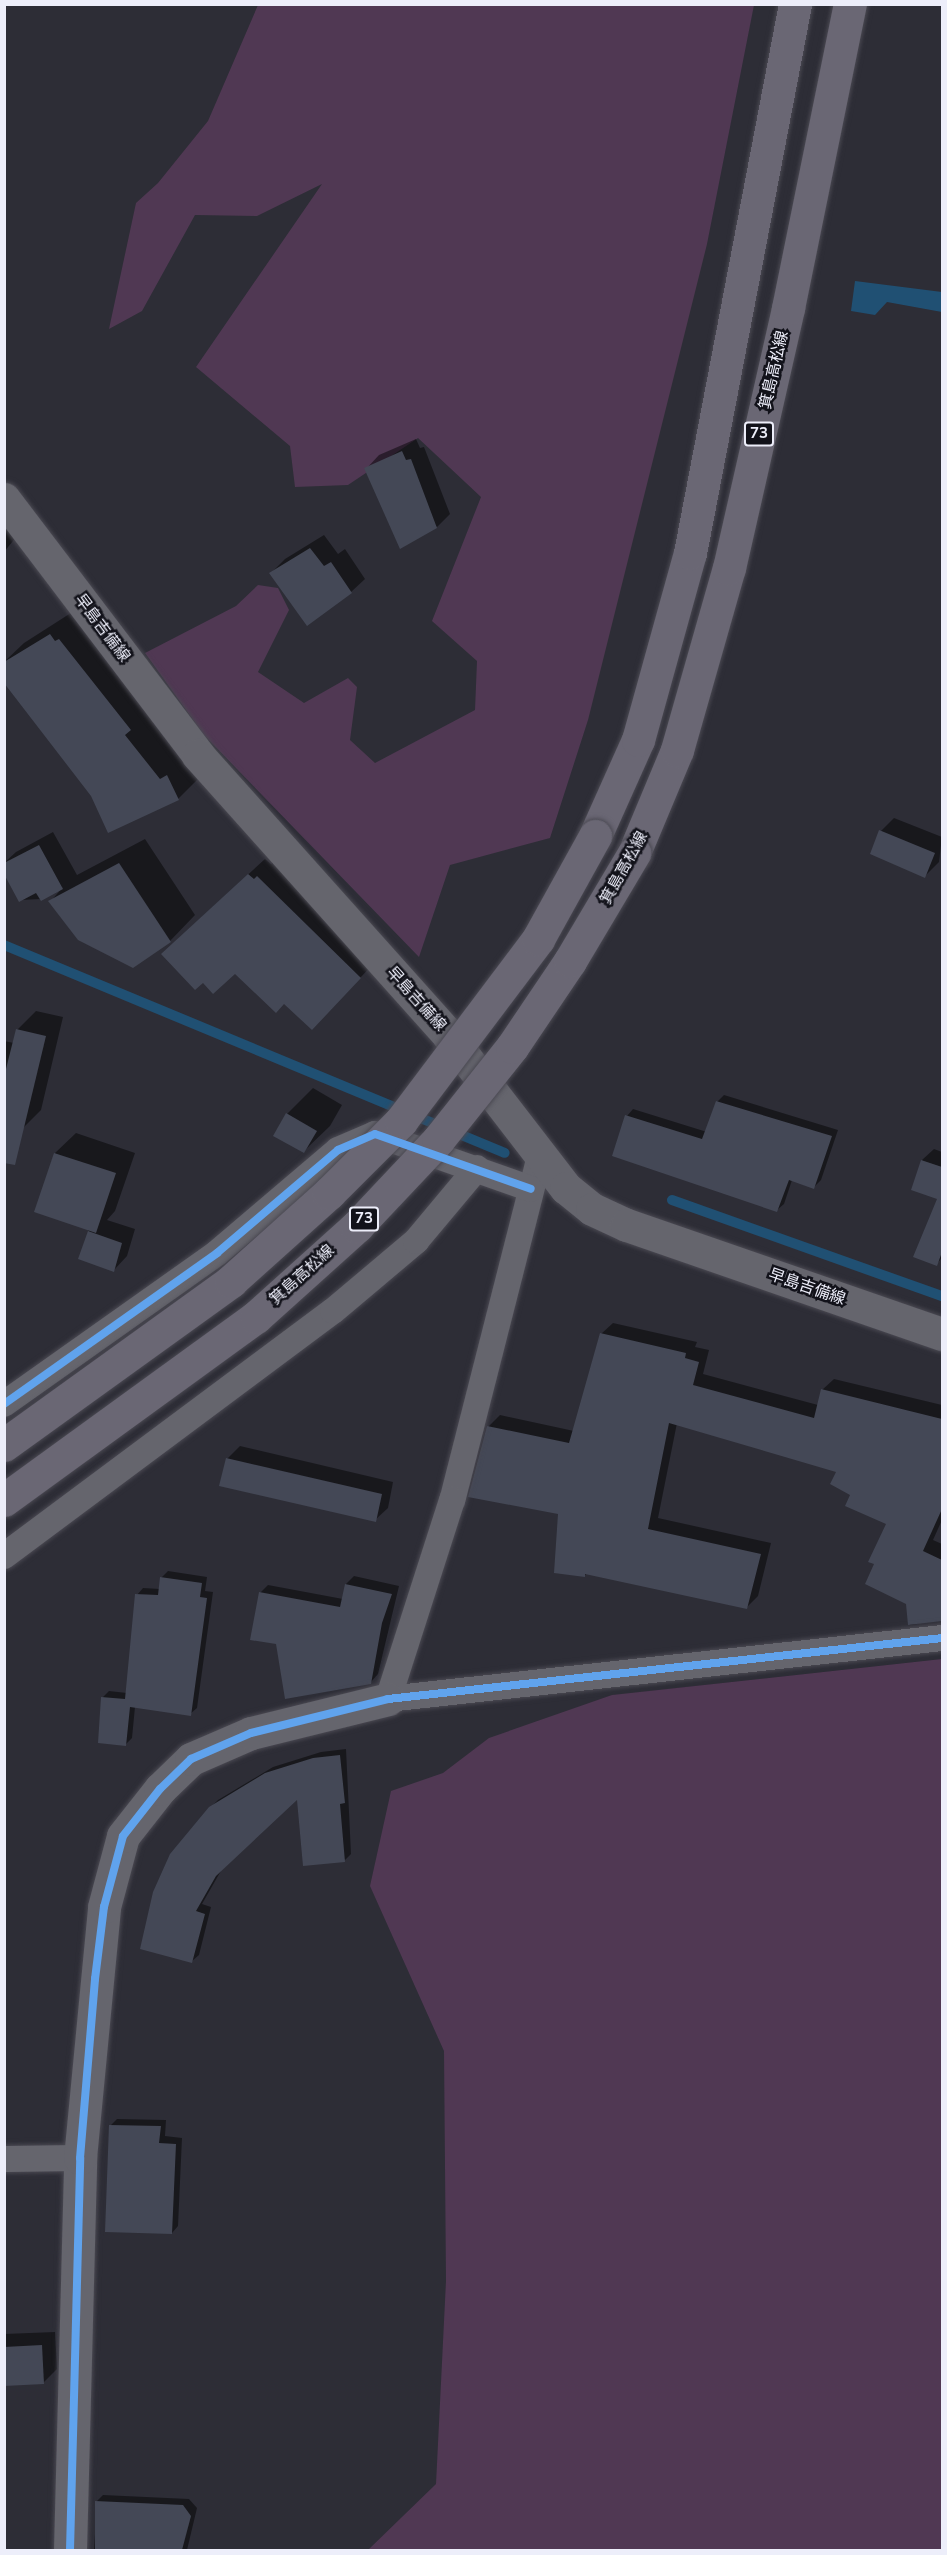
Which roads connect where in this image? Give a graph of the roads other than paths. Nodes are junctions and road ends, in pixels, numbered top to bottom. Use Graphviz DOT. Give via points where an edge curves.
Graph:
graph roads {
  1 [pos="795,4"];
  2 [pos="850,4"];
  3 [pos="4,499"];
  4 [pos="540,1156"];
  5 [pos="477,1168"];
  6 [pos="531,1189"];
  7 [pos="942,1334"];
  8 [pos="4,1404"];
  9 [pos="4,1445"];
  10 [pos="4,1500"];
  11 [pos="4,1556"];
  12 [pos="942,1638"];
  13 [pos="388,1699"];
  14 [pos="80,2158"];
  15 [pos="4,2159"];
  16 [pos="70,2550"];
  1 -- 9 [label="main road, 73, bridge" via="690,554 638,740 595,836 538,939 401,1120 329,1193 231,1281"];
  2 -- 10 [label="main road, 箕島高松線 / 73, bridge" via="788,308 729,568 677,750 634,853 512,1047 438,1140 357,1226 256,1317"];
  3 -- 4 [label="main road, 早島吉備線" via="198,755 448,1035"];
  4 -- 6 [label="street"];
  4 -- 7 [label="main road, 早島吉備線" via="566,1188 592,1209 627,1225"];
  5 -- 6 [label="street"];
  5 -- 8 [label="street" via="375,1134 338,1150 217,1253"];
  5 -- 11 [label="street" via="417,1240 333,1311"];
  6 -- 13 [label="street" via="452,1500"];
  12 -- 13 [label="street"];
  13 -- 14 [label="main road" via="251,1733 191,1759 123,1836 104,1907"];
  14 -- 15 [label="street"];
  14 -- 16 [label="main road"];
}
